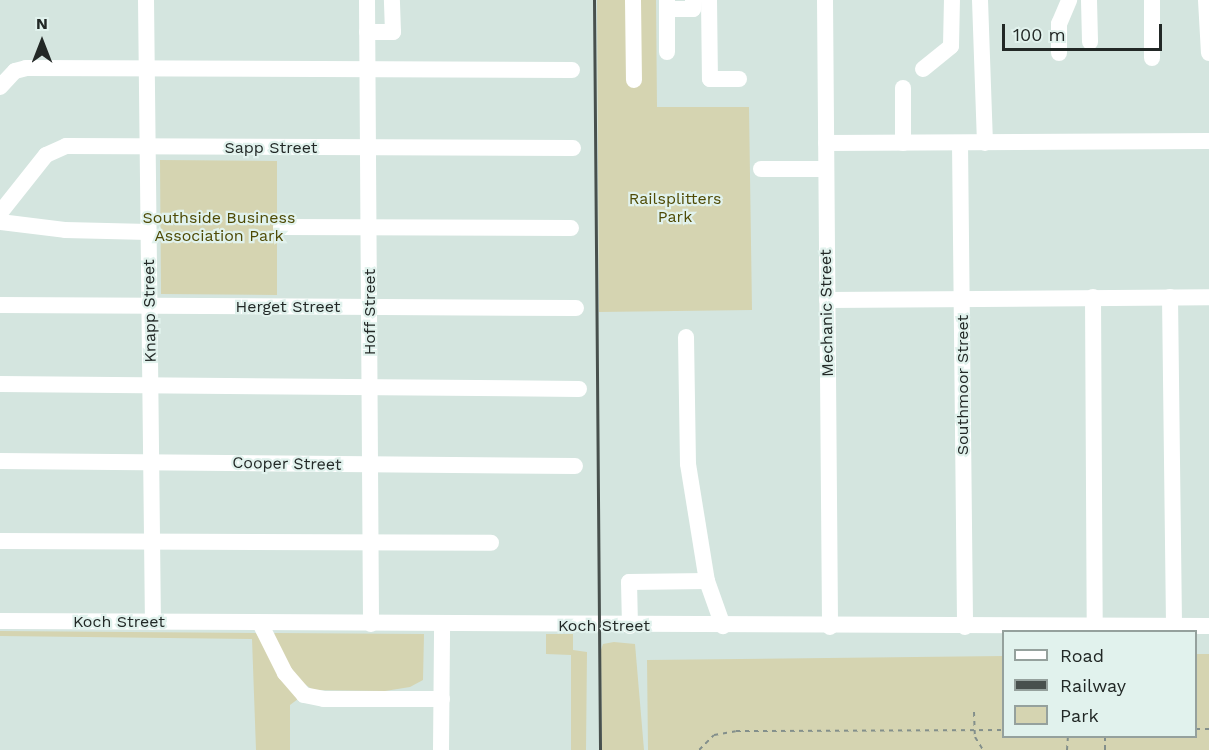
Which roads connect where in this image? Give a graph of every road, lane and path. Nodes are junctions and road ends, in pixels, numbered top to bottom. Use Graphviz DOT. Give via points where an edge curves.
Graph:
graph roads {
  1 [pos="146,0"];
  2 [pos="366,0"];
  3 [pos="392,0"];
  4 [pos="633,0"];
  5 [pos="693,0"];
  6 [pos="709,0"];
  7 [pos="825,0"];
  8 [pos="952,0"];
  9 [pos="980,0"];
  10 [pos="1069,0"];
  11 [pos="1089,0"];
  12 [pos="1152,0"];
  13 [pos="1206,0"];
  14 [pos="667,4"];
  15 [pos="367,32"];
  16 [pos="1090,42"];
  17 [pos="667,52"];
  18 [pos="1059,53"];
  19 [pos="1209,53"];
  20 [pos="1152,58"];
  21 [pos="147,69"];
  22 [pos="368,69"];
  23 [pos="923,69"];
  24 [pos="572,70"];
  25 [pos="739,79"];
  26 [pos="634,80"];
  27 [pos="0,87"];
  28 [pos="903,88"];
  29 [pos="1209,141"];
  30 [pos="826,143"];
  31 [pos="903,143"];
  32 [pos="960,143"];
  33 [pos="985,143"];
  34 [pos="148,147"];
  35 [pos="368,148"];
  36 [pos="573,148"];
  37 [pos="826,169"];
  38 [pos="760,170"];
  39 [pos="0,213"];
  40 [pos="0,222"];
  41 [pos="281,227"];
  42 [pos="370,227"];
  43 [pos="571,228"];
  44 [pos="149,232"];
  45 [pos="1093,297"];
  46 [pos="1170,297"];
  47 [pos="1209,297"];
  48 [pos="963,298"];
  49 [pos="827,300"];
  50 [pos="0,305"];
  51 [pos="150,306"];
  52 [pos="370,308"];
  53 [pos="576,308"];
  54 [pos="686,337"];
  55 [pos="0,384"];
  56 [pos="151,385"];
  57 [pos="370,388"];
  58 [pos="579,389"];
  59 [pos="0,461"];
  60 [pos="152,462"];
  61 [pos="370,465"];
  62 [pos="575,466"];
  63 [pos="0,541"];
  64 [pos="152,541"];
  65 [pos="371,543"];
  66 [pos="491,543"];
  67 [pos="707,581"];
  68 [pos="0,621"];
  69 [pos="153,622"];
  70 [pos="260,623"];
  71 [pos="371,624"];
  72 [pos="442,625"];
  73 [pos="630,626"];
  74 [pos="723,626"];
  75 [pos="1174,626"];
  76 [pos="1209,626"];
  77 [pos="830,627"];
  78 [pos="965,627"];
  79 [pos="1095,627"];
  80 [pos="442,699"];
  81 [pos="974,712"];
  82 [pos="974,730"];
  83 [pos="1002,730"];
  84 [pos="441,750"];
  85 [pos="699,750"];
  86 [pos="983,750"];
  1 -- 21 [label="street, Knapp Street"];
  2 -- 15 [label="street, Hoff Street"];
  3 -- 15 [label="street" via="393,32"];
  4 -- 26 [label="street"];
  5 -- 14 [label="street" via="693,9"];
  6 -- 25 [label="street" via="710,79"];
  7 -- 30 [label="street, Mechanic Street"];
  8 -- 23 [label="street" via="951,46"];
  9 -- 33 [label="street"];
  10 -- 18 [label="street" via="1059,24"];
  11 -- 16 [label="street"];
  12 -- 20 [label="street"];
  13 -- 19 [label="street"];
  14 -- 17 [label="street"];
  15 -- 22 [label="street, Hoff Street"];
  21 -- 22 [label="street"];
  21 -- 27 [label="street" via="26,68 15,71"];
  21 -- 34 [label="street, Knapp Street"];
  22 -- 24 [label="street"];
  22 -- 35 [label="street, Hoff Street"];
  28 -- 31 [label="street"];
  29 -- 33 [label="street"];
  30 -- 31 [label="street"];
  30 -- 37 [label="street, Mechanic Street"];
  31 -- 32 [label="street"];
  32 -- 33 [label="street"];
  32 -- 48 [label="street, Southmoor Street"];
  34 -- 35 [label="street, Sapp Street"];
  34 -- 39 [label="street, Sapp Street" via="55,148"];
  34 -- 44 [label="street, Knapp Street"];
  35 -- 36 [label="street, Sapp Street"];
  35 -- 42 [label="street, Hoff Street"];
  37 -- 38 [label="street"];
  37 -- 49 [label="street, Mechanic Street"];
  40 -- 44 [label="street" via="65,230"];
  41 -- 42 [label="street"];
  42 -- 43 [label="street"];
  42 -- 52 [label="street, Hoff Street"];
  44 -- 51 [label="street, Knapp Street"];
  45 -- 46 [label="street"];
  45 -- 48 [label="street"];
  45 -- 79 [label="street"];
  46 -- 47 [label="street"];
  46 -- 75 [label="street"];
  48 -- 49 [label="street"];
  48 -- 78 [label="street, Southmoor Street"];
  49 -- 77 [label="street, Mechanic Street"];
  50 -- 51 [label="street, Herget Street"];
  51 -- 52 [label="street, Herget Street"];
  51 -- 56 [label="street, Knapp Street"];
  52 -- 53 [label="street, Herget Street"];
  52 -- 57 [label="street, Hoff Street"];
  54 -- 67 [label="street" via="688,464"];
  55 -- 56 [label="street"];
  56 -- 57 [label="street"];
  56 -- 60 [label="street, Knapp Street"];
  57 -- 58 [label="street"];
  57 -- 61 [label="street, Hoff Street"];
  59 -- 60 [label="street, Cooper Street"];
  60 -- 61 [label="street, Cooper Street"];
  60 -- 64 [label="street, Knapp Street"];
  61 -- 62 [label="street, Cooper Street"];
  61 -- 65 [label="street, Hoff Street"];
  63 -- 64 [label="street"];
  64 -- 65 [label="street"];
  64 -- 69 [label="street, Knapp Street"];
  65 -- 66 [label="street"];
  65 -- 71 [label="street, Hoff Street"];
  67 -- 73 [label="street" via="629,582"];
  67 -- 74 [label="street"];
  68 -- 69 [label="street, Koch Street"];
  69 -- 70 [label="street, Koch Street"];
  70 -- 71 [label="street, Koch Street"];
  70 -- 80 [label="street" via="276,659 304,695 324,699"];
  71 -- 72 [label="street, Koch Street"];
  72 -- 73 [label="street, Koch Street"];
  72 -- 80 [label="street"];
  73 -- 74 [label="street, Koch Street"];
  74 -- 77 [label="street, Koch Street"];
  75 -- 76 [label="street, Koch Street"];
  75 -- 79 [label="street, Koch Street"];
  77 -- 78 [label="street, Koch Street"];
  78 -- 79 [label="street, Koch Street"];
  80 -- 84 [label="street"];
  81 -- 82 [label="path"];
  82 -- 83 [label="path"];
  82 -- 85 [label="path" via="736,731 714,735"];
  82 -- 86 [label="path"];
}
